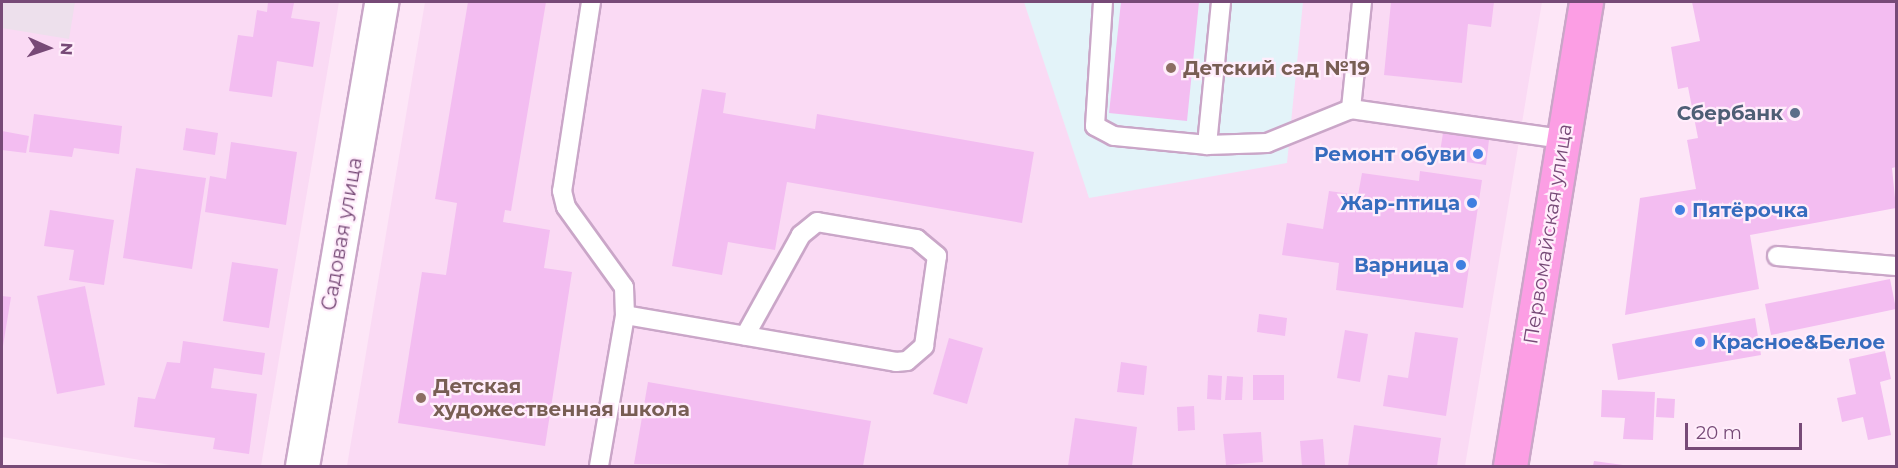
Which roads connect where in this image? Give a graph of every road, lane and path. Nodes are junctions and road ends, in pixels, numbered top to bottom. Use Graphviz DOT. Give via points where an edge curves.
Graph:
graph roads {
  1 [pos="381,2"];
  2 [pos="591,2"];
  3 [pos="1103,2"];
  4 [pos="1221,2"];
  5 [pos="1362,2"];
  6 [pos="1586,2"];
  7 [pos="1350,109"];
  8 [pos="1563,139"];
  9 [pos="1207,145"];
  10 [pos="1777,256"];
  11 [pos="1896,266"];
  12 [pos="625,315"];
  13 [pos="744,336"];
  14 [pos="302,466"];
  15 [pos="599,466"];
  16 [pos="1510,466"];
  1 -- 14 [label="street, Садовая улица"];
  2 -- 12 [label="lane" via="562,191 566,207 624,287"];
  3 -- 9 [label="lane" via="1095,126 1113,136"];
  4 -- 9 [label="lane"];
  5 -- 7 [label="lane"];
  6 -- 8 [label="main road, Первомайская улица"];
  7 -- 8 [label="lane"];
  7 -- 9 [label="lane" via="1267,143"];
  8 -- 16 [label="main road, Первомайская улица"];
  10 -- 11 [label="lane"];
  12 -- 13 [label="lane"];
  12 -- 15 [label="lane"];
  13 -- 13 [label="lane" via="801,235 817,222 918,239 937,256 924,346 907,361"];
}
